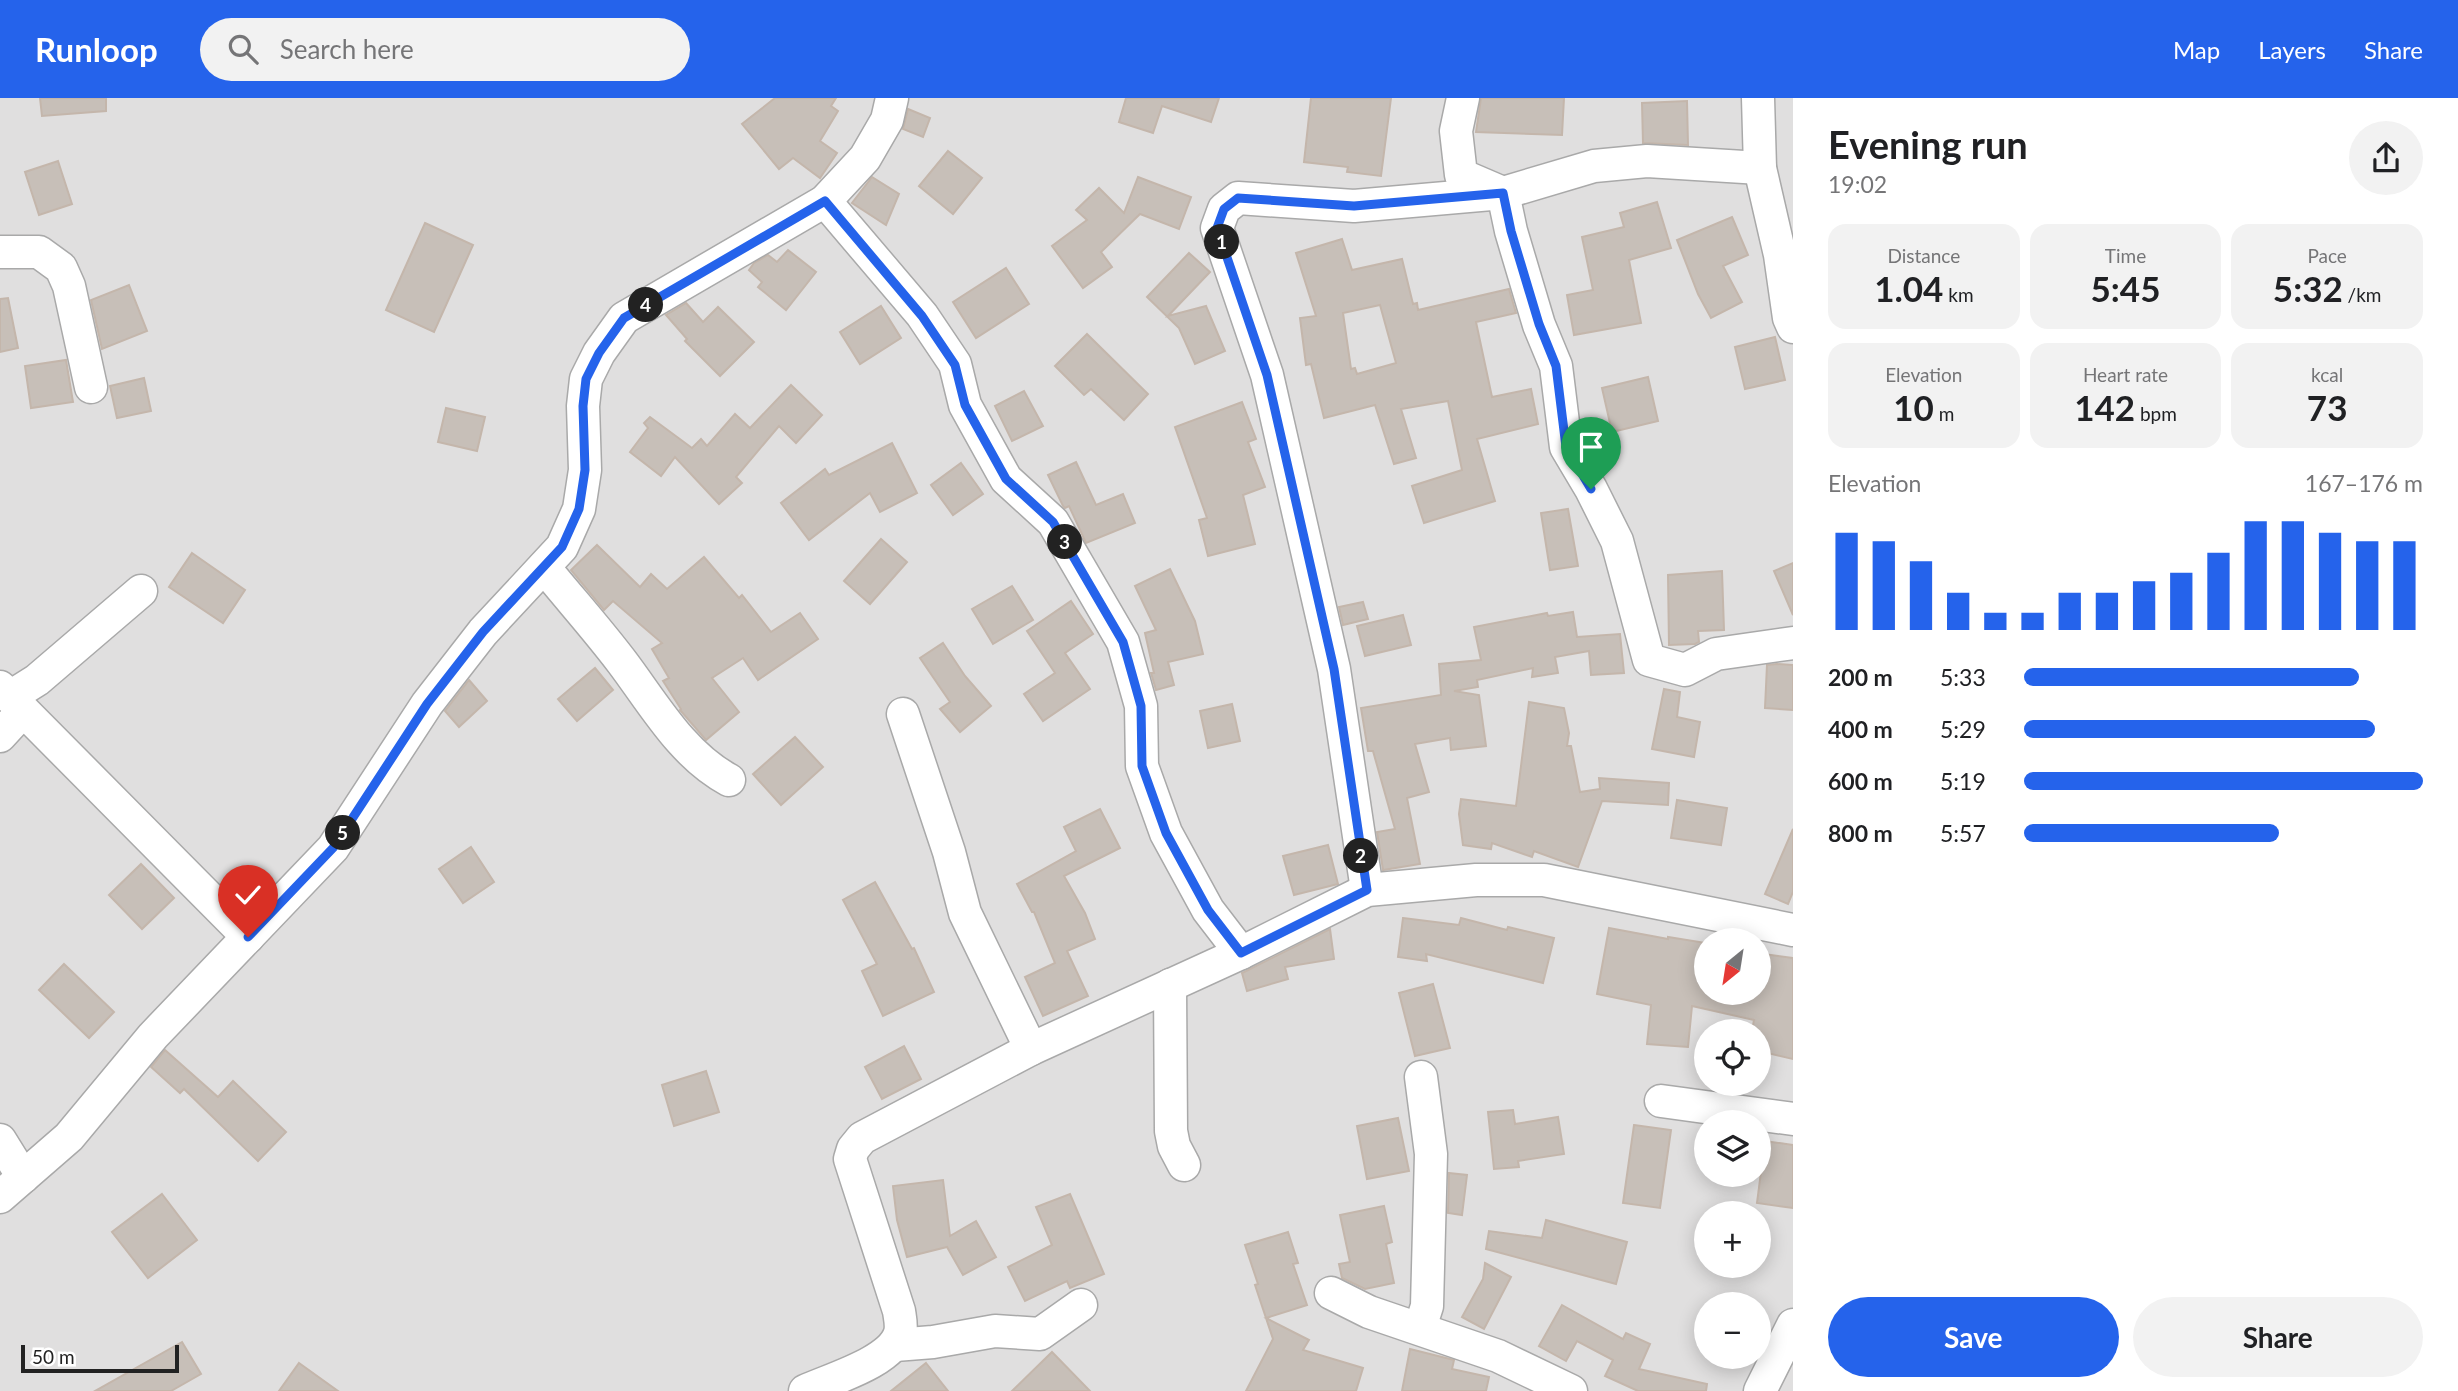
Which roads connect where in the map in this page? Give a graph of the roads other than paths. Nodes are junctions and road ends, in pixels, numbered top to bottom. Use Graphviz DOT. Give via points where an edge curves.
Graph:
graph roads {
  1 [pos="892,98"];
  2 [pos="1463,98"];
  3 [pos="1758,98"];
  4 [pos="1760,168"];
  5 [pos="1503,193"];
  6 [pos="825,201"];
  7 [pos="0,252"];
  8 [pos="1793,327"];
  9 [pos="91,387"];
  10 [pos="544,567"];
  11 [pos="141,591"];
  12 [pos="1793,643"];
  13 [pos="11,698"];
  14 [pos="903,714"];
  15 [pos="0,736"];
  16 [pos="729,780"];
  17 [pos="1367,890"];
  18 [pos="1793,930"];
  19 [pos="248,937"];
  20 [pos="1241,953"];
  21 [pos="1170,985"];
  22 [pos="1031,1049"];
  23 [pos="1421,1077"];
  24 [pos="1661,1101"];
  25 [pos="1793,1119"];
  26 [pos="0,1140"];
  27 [pos="1184,1165"];
  28 [pos="12,1187"];
  29 [pos="1331,1293"];
  30 [pos="1081,1305"];
  31 [pos="1793,1325"];
  32 [pos="1420,1328"];
  33 [pos="895,1345"];
  34 [pos="805,1391"];
  35 [pos="1571,1391"];
  36 [pos="1760,1391"];
  1 -- 6 [label="street" via="887,120 865,158"];
  2 -- 5 [label="street" via="1456,131 1461,175"];
  3 -- 4 [label="street"];
  4 -- 5 [label="street" via="1633,162 1594,166"];
  4 -- 8 [label="street"];
  5 -- 12 [label="street" via="1539,324 1556,366 1566,447 1617,541 1649,660 1685,670 1716,654"];
  5 -- 17 [label="street" via="1354,206 1238,198 1224,209 1217,228 1267,375 1334,669"];
  6 -- 10 [label="street" via="624,318 586,379 585,470 579,509 562,547"];
  6 -- 20 [label="street" via="949,355 965,405 1006,479 1053,522 1123,642 1141,706 1142,766 1166,833 1208,910"];
  7 -- 9 [label="street" via="39,252 61,268"];
  10 -- 16 [label="street" via="658,714 710,771"];
  10 -- 19 [label="street" via="483,632 435,694 333,848"];
  11 -- 13 [label="street"];
  13 -- 15 [label="street"];
  13 -- 19 [label="street"];
  14 -- 22 [label="street" via="965,914"];
  17 -- 18 [label="street" via="1476,880 1544,880"];
  17 -- 20 [label="street"];
  19 -- 28 [label="street" via="153,1036 69,1137"];
  20 -- 21 [label="street"];
  21 -- 22 [label="street"];
  21 -- 27 [label="street" via="1171,1131"];
  22 -- 33 [label="street" via="862,1138 853,1149 852,1169 899,1311 901,1331"];
  23 -- 32 [label="street" via="1431,1154 1427,1306"];
  24 -- 25 [label="street"];
  26 -- 28 [label="street"];
  29 -- 32 [label="street" via="1369,1312"];
  30 -- 33 [label="street" via="1040,1334 995,1331"];
  31 -- 36 [label="street"];
  32 -- 35 [label="street" via="1498,1356"];
  33 -- 34 [label="street" via="882,1357"];
}
